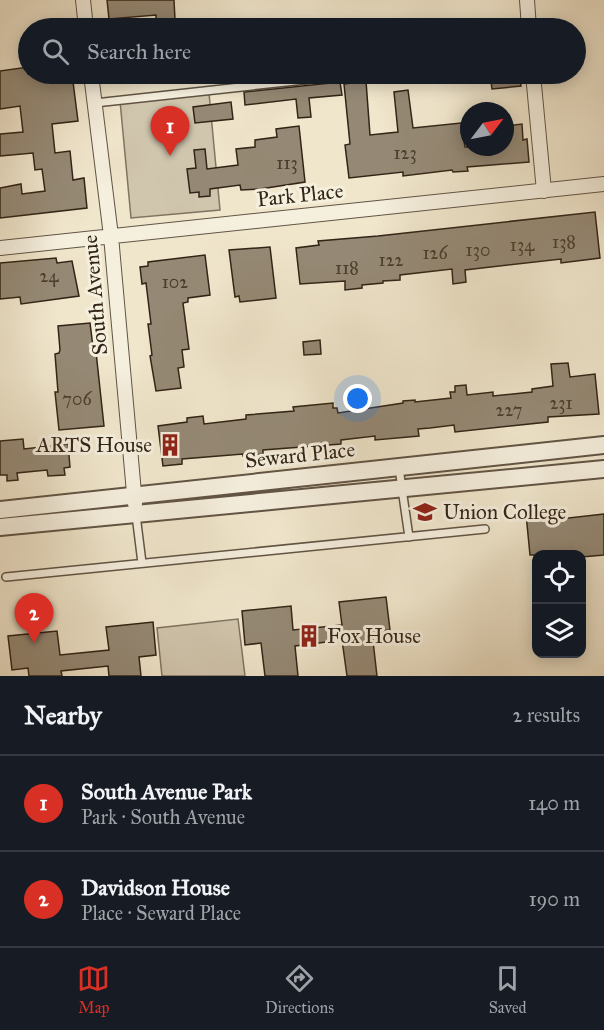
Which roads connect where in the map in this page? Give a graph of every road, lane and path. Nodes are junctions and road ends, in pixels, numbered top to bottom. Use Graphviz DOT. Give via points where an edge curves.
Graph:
graph roads {
  1 [pos="83,0"];
  2 [pos="527,0"];
  3 [pos="85,18"];
  4 [pos="529,18"];
  5 [pos="93,84"];
  6 [pos="269,84"];
  7 [pos="534,84"];
  8 [pos="95,103"];
  9 [pos="604,184"];
  10 [pos="544,191"];
  11 [pos="111,236"];
  12 [pos="0,248"];
  13 [pos="604,445"];
  14 [pos="399,467"];
  15 [pos="604,469"];
  16 [pos="402,488"];
  17 [pos="134,496"];
  18 [pos="0,510"];
  19 [pos="136,514"];
  20 [pos="0,527"];
  21 [pos="485,529"];
  22 [pos="409,537"];
  23 [pos="142,563"];
  24 [pos="6,577"];
  1 -- 3 [label="street"];
  2 -- 4 [label="street"];
  5 -- 8 [label="street, South Avenue"];
  6 -- 8 [label="lane"];
  7 -- 10 [label="street"];
  8 -- 11 [label="street, South Avenue"];
  9 -- 10 [label="street, Park Place"];
  10 -- 11 [label="street, Park Place"];
  11 -- 12 [label="street, Park Place"];
  11 -- 17 [label="street, South Avenue"];
  13 -- 14 [label="street, Seward Place"];
  14 -- 16 [label="lane"];
  14 -- 17 [label="street, Seward Place"];
  15 -- 16 [label="street, Seward Place"];
  16 -- 19 [label="street, Seward Place"];
  16 -- 22 [label="lane"];
  17 -- 18 [label="street, Seward Place"];
  17 -- 19 [label="street, South Avenue"];
  19 -- 20 [label="street, Seward Place"];
  19 -- 23 [label="lane"];
  21 -- 22 [label="lane"];
  22 -- 23 [label="lane"];
  23 -- 24 [label="lane"];
}
